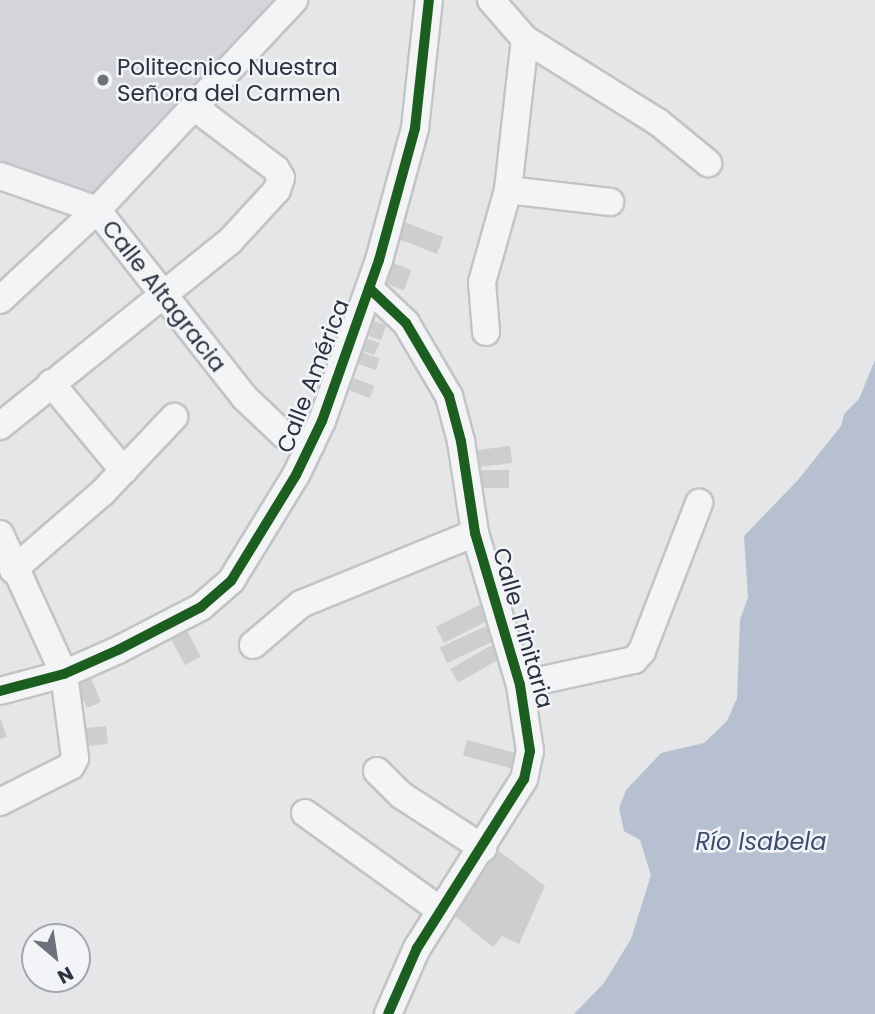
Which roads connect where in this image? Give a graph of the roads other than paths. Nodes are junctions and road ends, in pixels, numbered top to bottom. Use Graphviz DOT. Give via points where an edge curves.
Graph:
graph roads {
  1 [pos="294,0"];
  2 [pos="429,0"];
  3 [pos="491,0"];
  4 [pos="525,39"];
  5 [pos="194,107"];
  6 [pos="708,163"];
  7 [pos="3,182"];
  8 [pos="508,190"];
  9 [pos="610,202"];
  10 [pos="97,210"];
  11 [pos="369,288"];
  12 [pos="160,295"];
  13 [pos="0,300"];
  14 [pos="486,332"];
  15 [pos="51,383"];
  16 [pos="174,417"];
  17 [pos="0,426"];
  18 [pos="311,444"];
  19 [pos="124,471"];
  20 [pos="699,503"];
  21 [pos="475,533"];
  22 [pos="5,554"];
  23 [pos="253,645"];
  24 [pos="64,674"];
  25 [pos="520,685"];
  26 [pos="0,691"];
  27 [pos="377,771"];
  28 [pos="0,802"];
  29 [pos="305,813"];
  30 [pos="483,848"];
  31 [pos="440,910"];
  32 [pos="388,1014"];
  1 -- 5 [label="street"];
  2 -- 11 [label="street, Calle América" via="415,128"];
  3 -- 4 [label="street"];
  4 -- 6 [label="street" via="658,122"];
  4 -- 8 [label="street"];
  5 -- 10 [label="street"];
  5 -- 12 [label="street" via="276,169 281,178 277,190 230,242"];
  7 -- 10 [label="street, Calle Altagracia"];
  8 -- 9 [label="street"];
  8 -- 14 [label="street" via="482,282"];
  10 -- 12 [label="street, Calle Altagracia"];
  10 -- 13 [label="street"];
  11 -- 18 [label="street, Calle América"];
  11 -- 21 [label="street, Calle Trinitaria" via="406,323 449,396"];
  12 -- 15 [label="street"];
  12 -- 18 [label="street, Calle Altagracia" via="259,412 283,434"];
  15 -- 17 [label="street"];
  15 -- 19 [label="street"];
  16 -- 19 [label="street"];
  18 -- 24 [label="street, Calle América" via="231,581 201,607"];
  19 -- 22 [label="street"];
  20 -- 25 [label="street" via="642,651 634,660"];
  21 -- 23 [label="street" via="301,604"];
  21 -- 25 [label="street, Calle Trinitaria"];
  22 -- 24 [label="street"];
  24 -- 26 [label="street, Calle América"];
  24 -- 28 [label="street" via="75,762"];
  25 -- 30 [label="street, Calle Trinitaria" via="530,751 524,779"];
  27 -- 30 [label="street" via="401,795"];
  29 -- 31 [label="street"];
  30 -- 31 [label="street, Calle Trinitaria"];
  31 -- 32 [label="street, Calle Trinitaria" via="416,948"];
}
